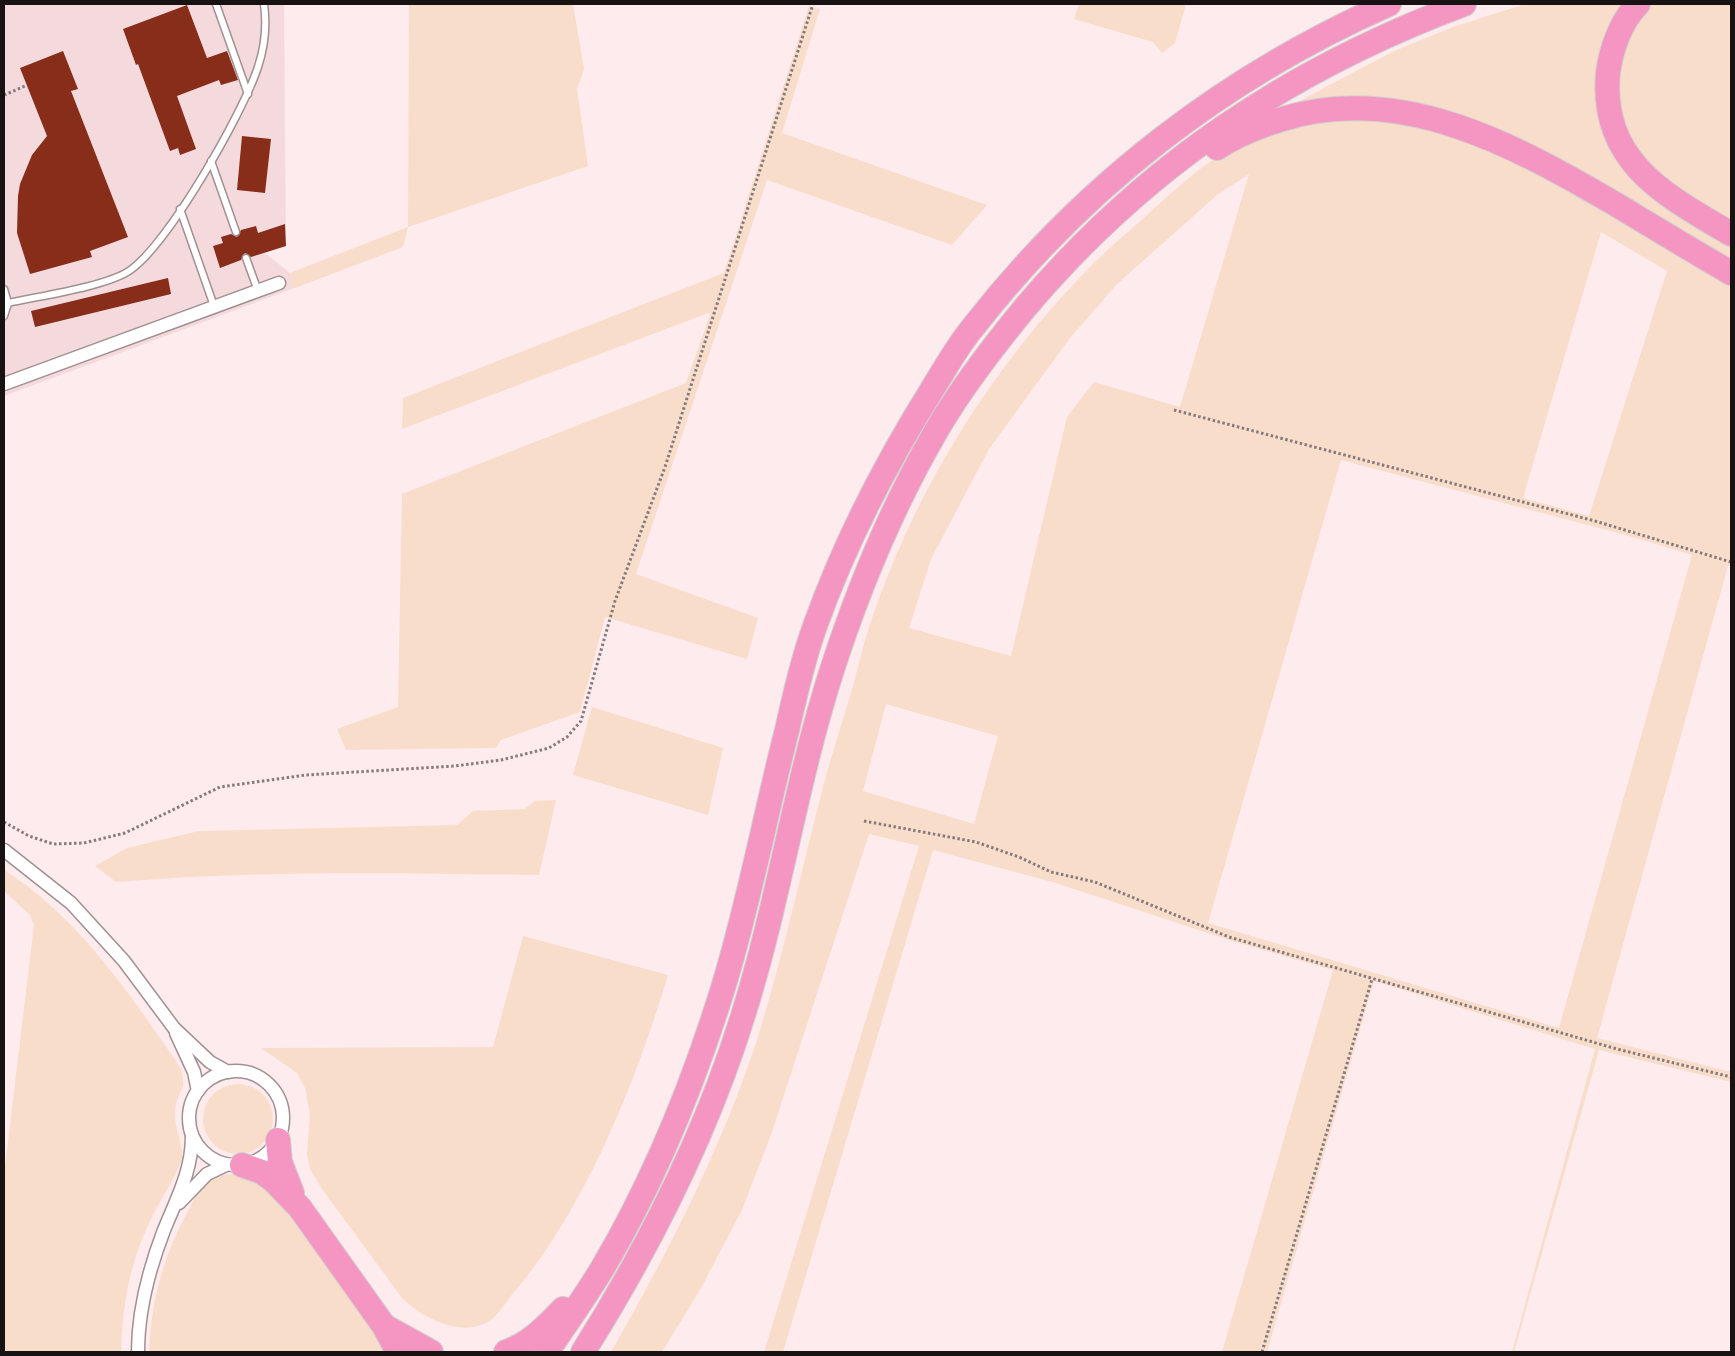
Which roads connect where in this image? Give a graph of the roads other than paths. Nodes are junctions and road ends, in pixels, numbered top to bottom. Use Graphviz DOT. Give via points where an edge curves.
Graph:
graph roads {
  1 [pos="216,4"];
  2 [pos="264,4"];
  3 [pos="1354,4"];
  4 [pos="1389,4"];
  5 [pos="1464,4"];
  6 [pos="1638,4"];
  7 [pos="248,94"];
  8 [pos="1222,95"];
  9 [pos="211,160"];
  10 [pos="180,209"];
  11 [pos="1104,222"];
  12 [pos="236,232"];
  13 [pos="1731,234"];
  14 [pos="246,258"];
  15 [pos="1731,273"];
  16 [pos="279,283"];
  17 [pos="4,289"];
  18 [pos="258,291"];
  19 [pos="8,303"];
  20 [pos="214,306"];
  21 [pos="4,316"];
  22 [pos="4,384"];
  23 [pos="4,850"];
  24 [pos="174,1028"];
  25 [pos="228,1072"];
  26 [pos="198,1090"];
  27 [pos="192,1133"];
  28 [pos="278,1140"];
  29 [pos="234,1165"];
  30 [pos="671,1197"];
  31 [pos="176,1206"];
  32 [pos="300,1208"];
  33 [pos="602,1268"];
  34 [pos="384,1326"];
  35 [pos="138,1352"];
  36 [pos="398,1352"];
  37 [pos="431,1352"];
  38 [pos="506,1352"];
  39 [pos="547,1352"];
  40 [pos="583,1352"];
  41 [pos="600,1352"];
  1 -- 7 [label="lane"];
  2 -- 7 [label="lane" via="265,43"];
  3 -- 8 [label="highway" via="1244,64"];
  4 -- 8 [label="highway" via="1334,29"];
  5 -- 11 [label="highway" via="1344,55 1255,105 1149,182"];
  6 -- 13 [label="highway" via="1622,27 1609,66 1608,108 1614,129 1623,150 1655,186"];
  7 -- 9 [label="lane"];
  8 -- 33 [label="highway" via="1117,174 1035,255 972,327 890,460 867,504 815,626 724,985 697,1067 659,1160"];
  9 -- 10 [label="lane"];
  9 -- 12 [label="lane"];
  10 -- 19 [label="lane" via="148,255 129,271 109,280"];
  10 -- 20 [label="lane"];
  11 -- 15 [label="highway" via="1133,212 1193,165 1243,133 1323,109 1378,108 1430,117 1543,162"];
  11 -- 30 [label="highway" via="1044,286 986,357 938,428 876,550 830,677 745,1009 714,1100"];
  14 -- 18 [label="lane"];
  16 -- 18 [label="street"];
  17 -- 19 [label="lane"];
  18 -- 20 [label="street"];
  19 -- 21 [label="lane"];
  20 -- 22 [label="street"];
  23 -- 24 [label="street" via="50,885 90,922"];
  24 -- 25 [label="street" via="210,1062"];
  24 -- 26 [label="street" via="194,1072"];
  25 -- 26 [label="street"];
  25 -- 28 [label="street" via="257,1076 270,1085 283,1111 283,1126"];
  26 -- 27 [label="street" via="189,1118"];
  27 -- 29 [label="street" via="199,1148 211,1158"];
  27 -- 31 [label="street" via="192,1154"];
  28 -- 29 [label="street" via="263,1157"];
  28 -- 32 [label="highway" via="282,1172"];
  29 -- 31 [label="street" via="207,1174"];
  29 -- 32 [label="highway" via="262,1172"];
  30 -- 40 [label="highway" via="632,1272"];
  30 -- 41 [label="highway" via="654,1258"];
  31 -- 35 [label="street" via="152,1264 142,1305"];
  32 -- 34 [label="highway"];
  33 -- 38 [label="highway" via="543,1330"];
  33 -- 39 [label="highway"];
  34 -- 36 [label="highway"];
  34 -- 37 [label="highway"];
}
